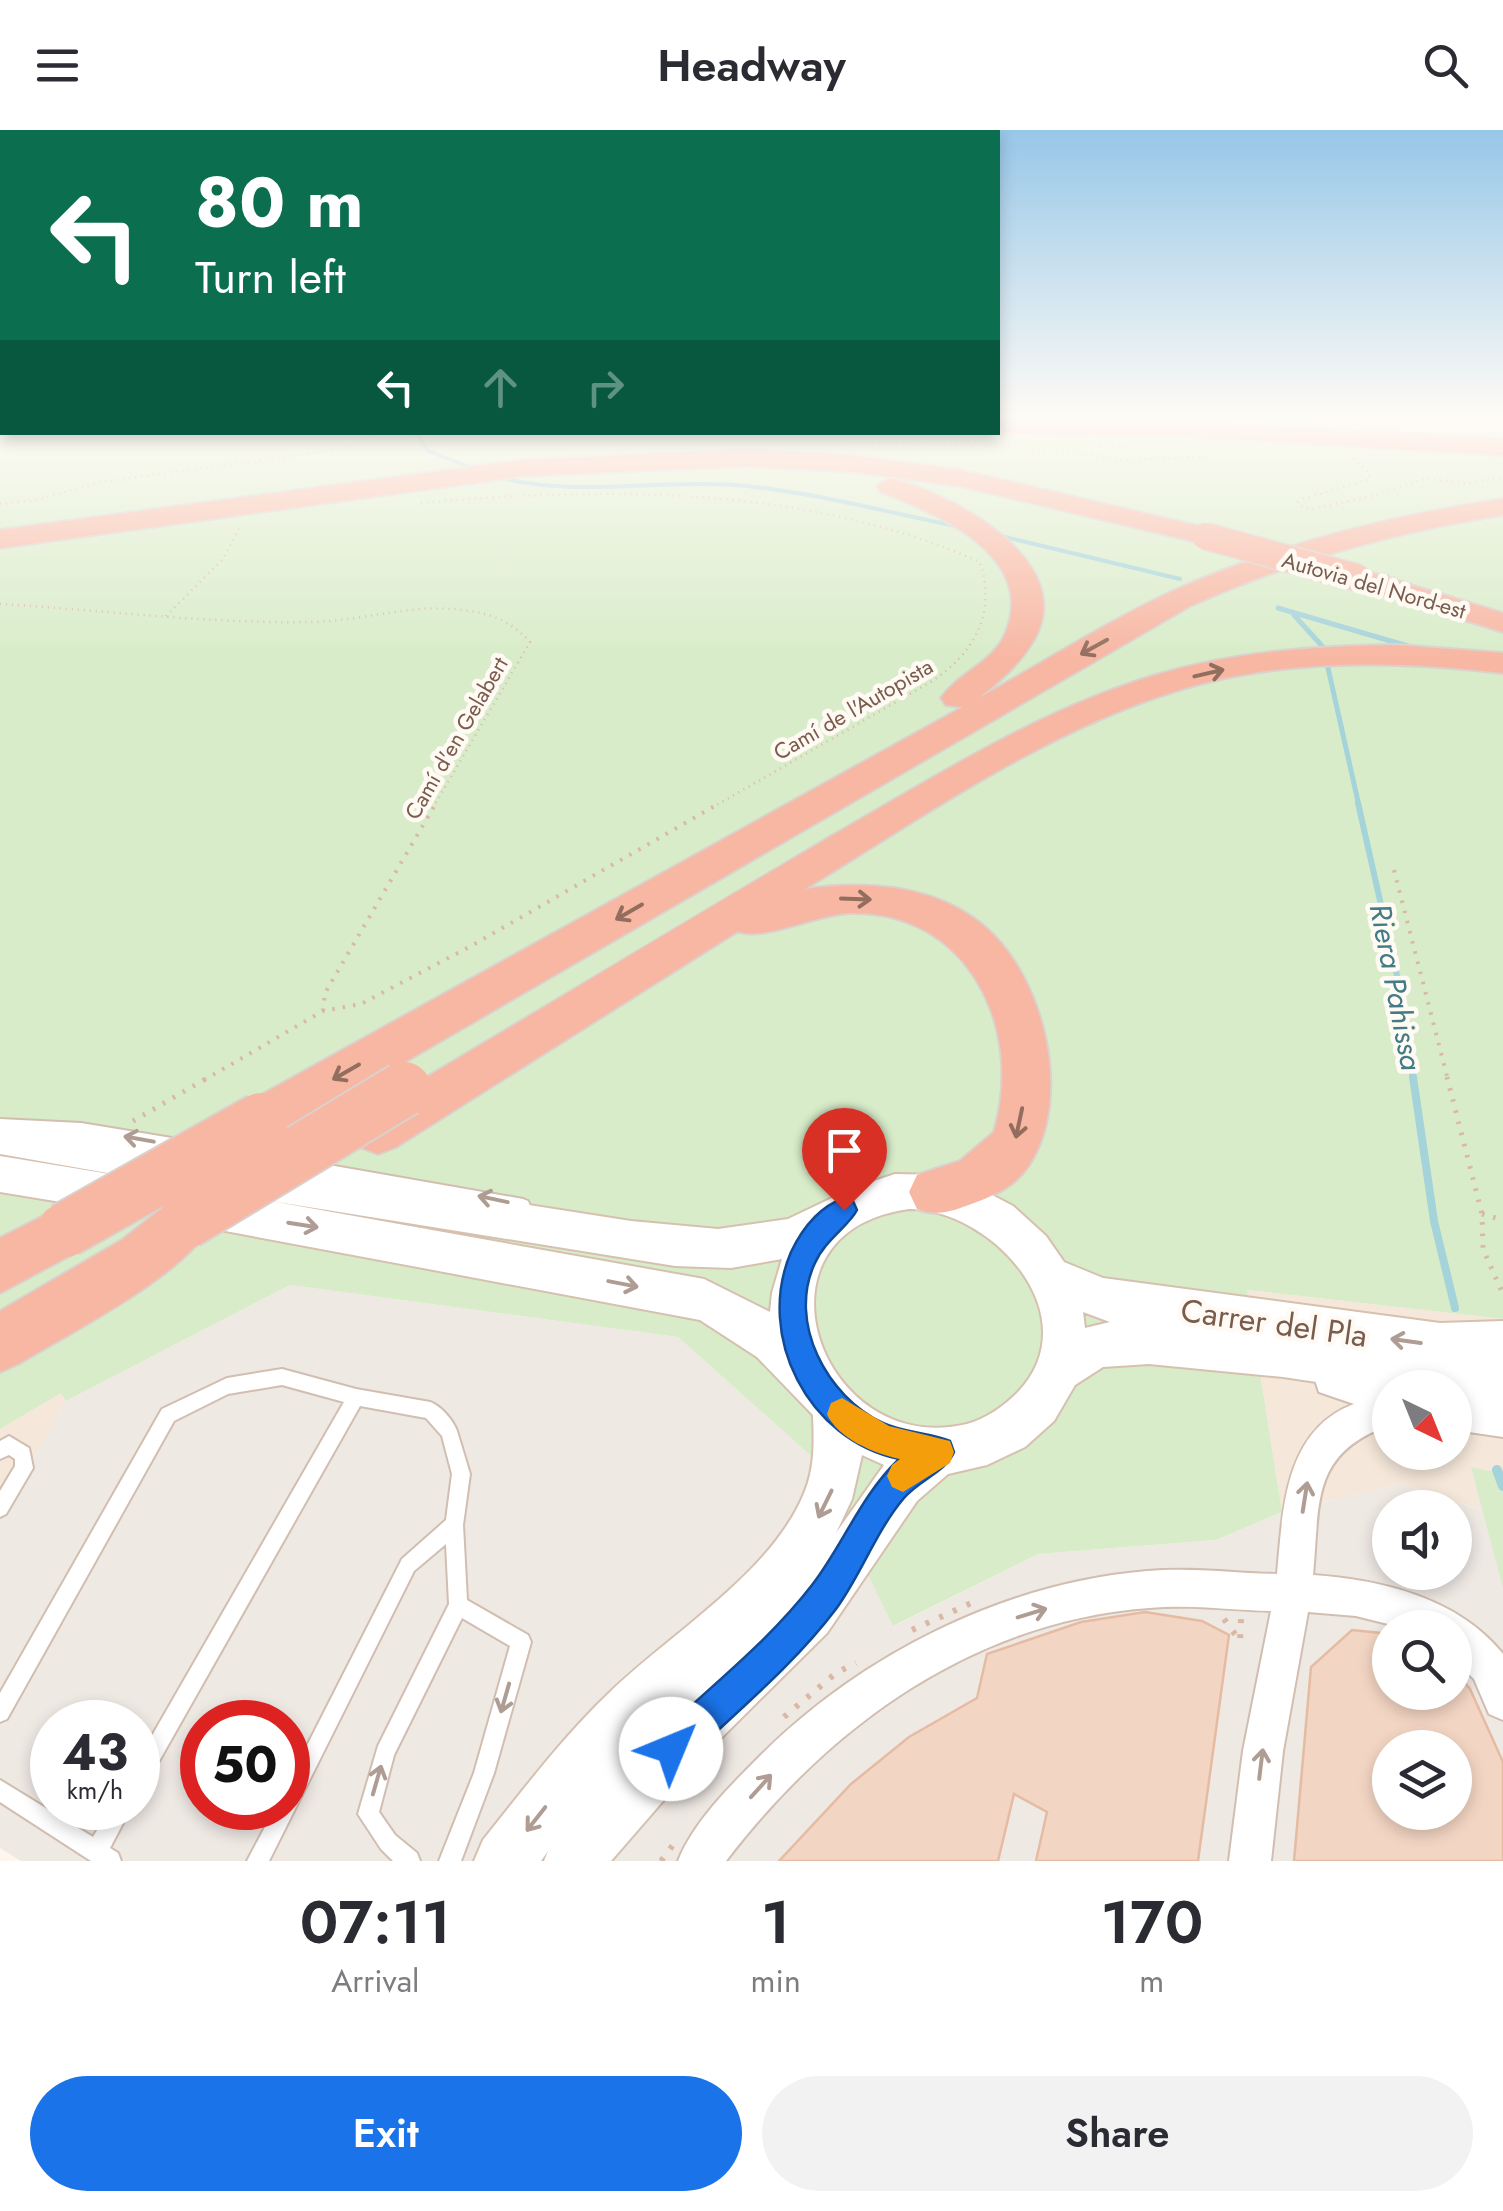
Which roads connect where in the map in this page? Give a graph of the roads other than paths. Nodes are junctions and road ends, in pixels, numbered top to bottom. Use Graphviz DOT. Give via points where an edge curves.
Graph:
graph roads {
  1 [pos="210,497"];
  2 [pos="271,497"];
  3 [pos="920,497"];
  4 [pos="1049,497"];
  5 [pos="1503,504"];
  6 [pos="0,521"];
  7 [pos="1503,523"];
  8 [pos="0,539"];
  9 [pos="1207,597"];
  10 [pos="1503,619"];
  11 [pos="1500,662"];
  12 [pos="673,887"];
  13 [pos="416,1095"];
  14 [pos="0,1125"];
  15 [pos="0,1137"];
  16 [pos="253,1145"];
  17 [pos="0,1174"];
  18 [pos="935,1192"];
  19 [pos="826,1222"];
  20 [pos="188,1230"];
  21 [pos="584,1232"];
  22 [pos="0,1267"];
  23 [pos="1050,1277"];
  24 [pos="0,1343"];
  25 [pos="1503,1343"];
  26 [pos="1186,1346"];
  27 [pos="1060,1368"];
  28 [pos="1503,1388"];
  29 [pos="823,1392"];
  30 [pos="1372,1393"];
  31 [pos="356,1397"];
  32 [pos="1372,1414"];
  33 [pos="1472,1415"];
  34 [pos="1503,1420"];
  35 [pos="0,1450"];
  36 [pos="938,1452"];
  37 [pos="0,1508"];
  38 [pos="454,1526"];
  39 [pos="1293,1593"];
  40 [pos="458,1605"];
  41 [pos="1398,1610"];
  42 [pos="1472,1651"];
  43 [pos="1503,1700"];
  44 [pos="0,1712"];
  45 [pos="160,1740"];
  46 [pos="310,1759"];
  47 [pos="0,1790"];
  48 [pos="113,1830"];
  49 [pos="274,1830"];
  50 [pos="103,1856"];
  51 [pos="258,1861"];
  52 [pos="409,1861"];
  53 [pos="450,1861"];
  54 [pos="504,1861"];
  55 [pos="574,1861"];
  56 [pos="699,1861"];
  57 [pos="1250,1861"];
  1 -- 6 [label="highway, Autovia del Nord-est"];
  2 -- 8 [label="highway, Autovia del Nord-est"];
  3 -- 12 [label="highway" via="960,515 1001,548 1030,604 1021,637 999,668 961,696 785,806"];
  4 -- 10 [label="highway, Autovia del Nord-est, bridge"];
  5 -- 9 [label="highway" via="1305,548"];
  7 -- 9 [label="highway" via="1350,558 1262,590"];
  9 -- 12 [label="highway, one-way"];
  9 -- 13 [label="highway" via="1094,680"];
  13 -- 11 [label="highway, one-way" via="1050,728 1124,698 1188,678 1326,657"];
  12 -- 16 [label="highway, one-way"];
  13 -- 18 [label="highway, one-way" via="763,917 817,902 878,900 927,912 969,936 995,962 1017,1010 1024,1085 1014,1145 985,1176"];
  13 -- 20 [label="highway, bridge"];
  13 -- 20 [label="highway" via="358,1144"];
  16 -- 14 [label="lane, one-way"];
  15 -- 21 [label="main road"];
  21 -- 16 [label="lane, one-way" via="497,1199"];
  16 -- 22 [label="highway, bridge"];
  17 -- 29 [label="main road, one-way" via="704,1300 741,1318"];
  18 -- 19 [label="main road" via="872,1196"];
  18 -- 23 [label="main road" via="1002,1222"];
  19 -- 21 [label="main road" via="790,1237 717,1249"];
  19 -- 29 [label="main road" via="806,1251 792,1302 793,1330"];
  20 -- 24 [label="highway"];
  25 -- 23 [label="main road, Carrer del Pla, one-way" via="1440,1345 1137,1306"];
  23 -- 27 [label="main road" via="1062,1316"];
  26 -- 27 [label="main road, Carrer del Pla" via="1118,1342"];
  26 -- 28 [label="main road, Carrer del Pla"];
  26 -- 30 [label="street, Carrer del Pla" via="1251,1370 1321,1378"];
  27 -- 36 [label="main road" via="1035,1408 1009,1432 976,1447"];
  29 -- 36 [label="main road" via="884,1440"];
  29 -- 54 [label="main road, one-way" via="840,1430 836,1477 816,1522 760,1595 631,1710"];
  31 -- 38 [label="lane" via="430,1410 449,1431 462,1474"];
  31 -- 44 [label="lane" via="282,1376 227,1386 168,1415"];
  31 -- 45 [label="lane"];
  39 -- 32 [label="street, one-way" via="1313,1462 1350,1422"];
  33 -- 34 [label="street"];
  35 -- 37 [label="lane" via="9,1445 23,1454 24,1468"];
  36 -- 55 [label="main road" via="892,1488 824,1597 671,1749"];
  38 -- 40 [label="lane"];
  38 -- 46 [label="lane" via="408,1565"];
  39 -- 41 [label="street" via="1361,1596"];
  56 -- 39 [label="street, one-way" via="762,1782 827,1724 916,1661 985,1628 1134,1590 1232,1603"];
  57 -- 39 [label="street, one-way" via="1262,1752"];
  52 -- 40 [label="lane, one-way" via="368,1814 385,1753"];
  40 -- 53 [label="lane, one-way" via="521,1642"];
  42 -- 43 [label="street" via="1488,1665"];
  47 -- 50 [label="lane"];
  48 -- 50 [label="lane"];
  49 -- 51 [label="lane"];
}
